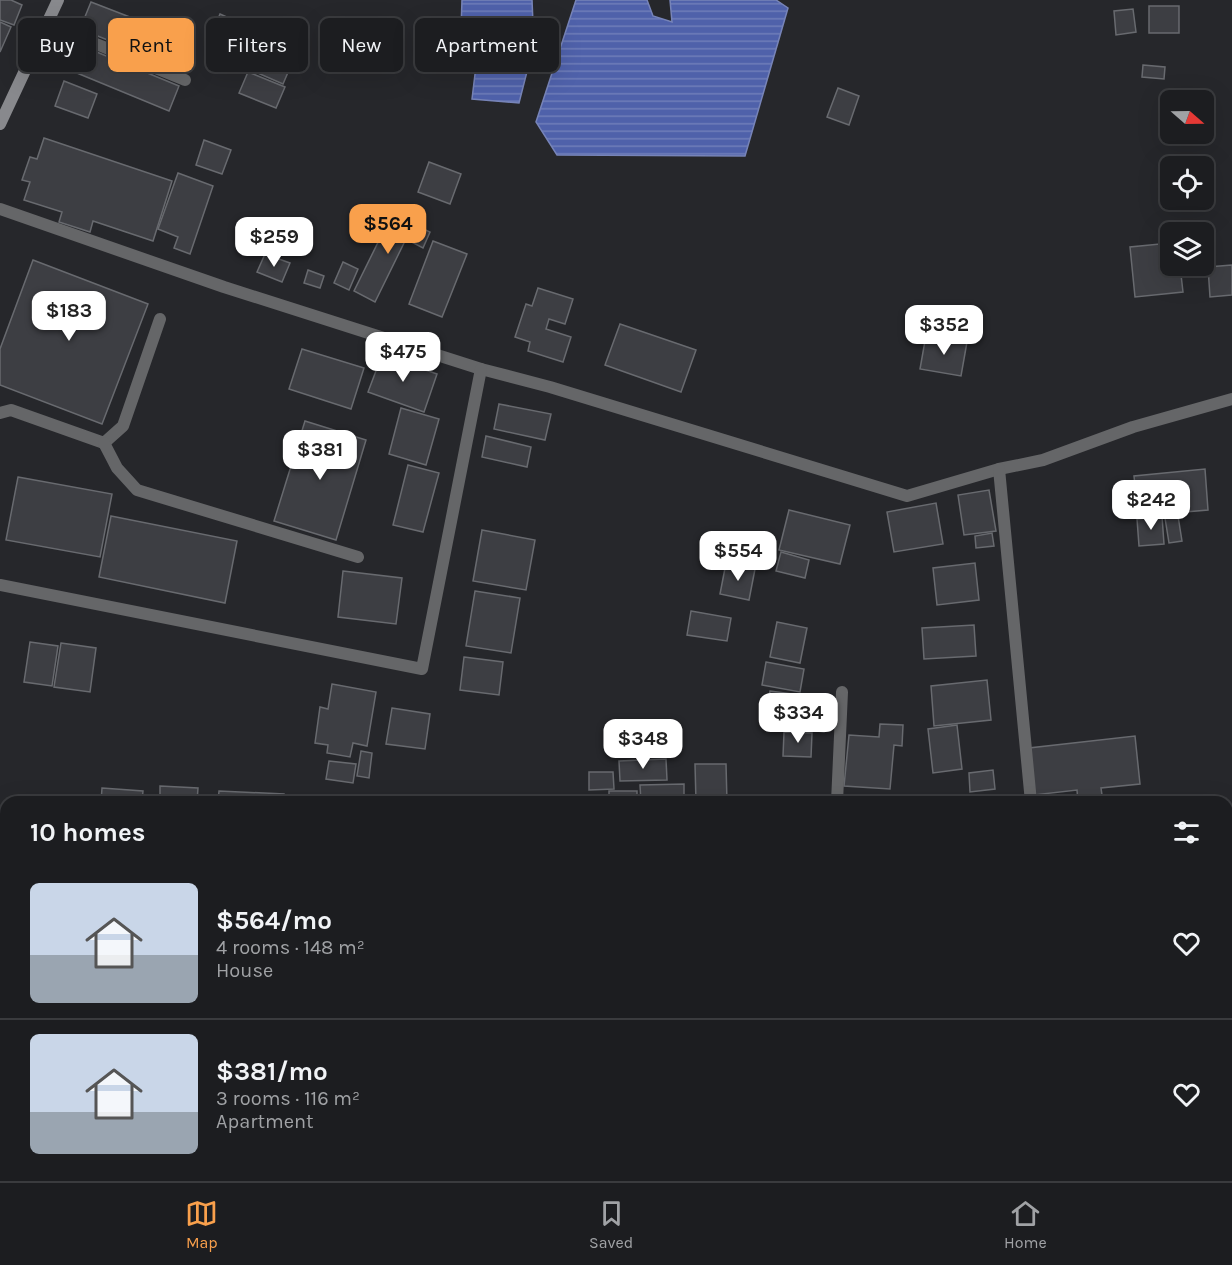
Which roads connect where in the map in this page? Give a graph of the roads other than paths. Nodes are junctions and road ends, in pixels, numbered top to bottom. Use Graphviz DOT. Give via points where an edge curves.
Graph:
graph roads {
  1 [pos="58,0"];
  2 [pos="50,18"];
  3 [pos="96,44"];
  4 [pos="24,72"];
  5 [pos="185,80"];
  6 [pos="0,124"];
  7 [pos="0,209"];
  8 [pos="160,319"];
  9 [pos="481,369"];
  10 [pos="1232,399"];
  11 [pos="0,412"];
  12 [pos="104,443"];
  13 [pos="999,469"];
  14 [pos="358,557"];
  15 [pos="0,585"];
  16 [pos="842,692"];
  17 [pos="837,796"];
  18 [pos="1030,796"];
  1 -- 2 [label="main road"];
  3 -- 5 [label="street"];
  4 -- 6 [label="main road"];
  7 -- 9 [label="street" via="224,287"];
  8 -- 12 [label="street" via="123,426"];
  9 -- 13 [label="street" via="907,496"];
  9 -- 15 [label="street" via="422,669"];
  10 -- 13 [label="street" via="1134,427 1043,460"];
  11 -- 12 [label="street" via="12,410"];
  12 -- 14 [label="street" via="117,468 137,490"];
  13 -- 18 [label="street"];
  16 -- 17 [label="street"];
}
